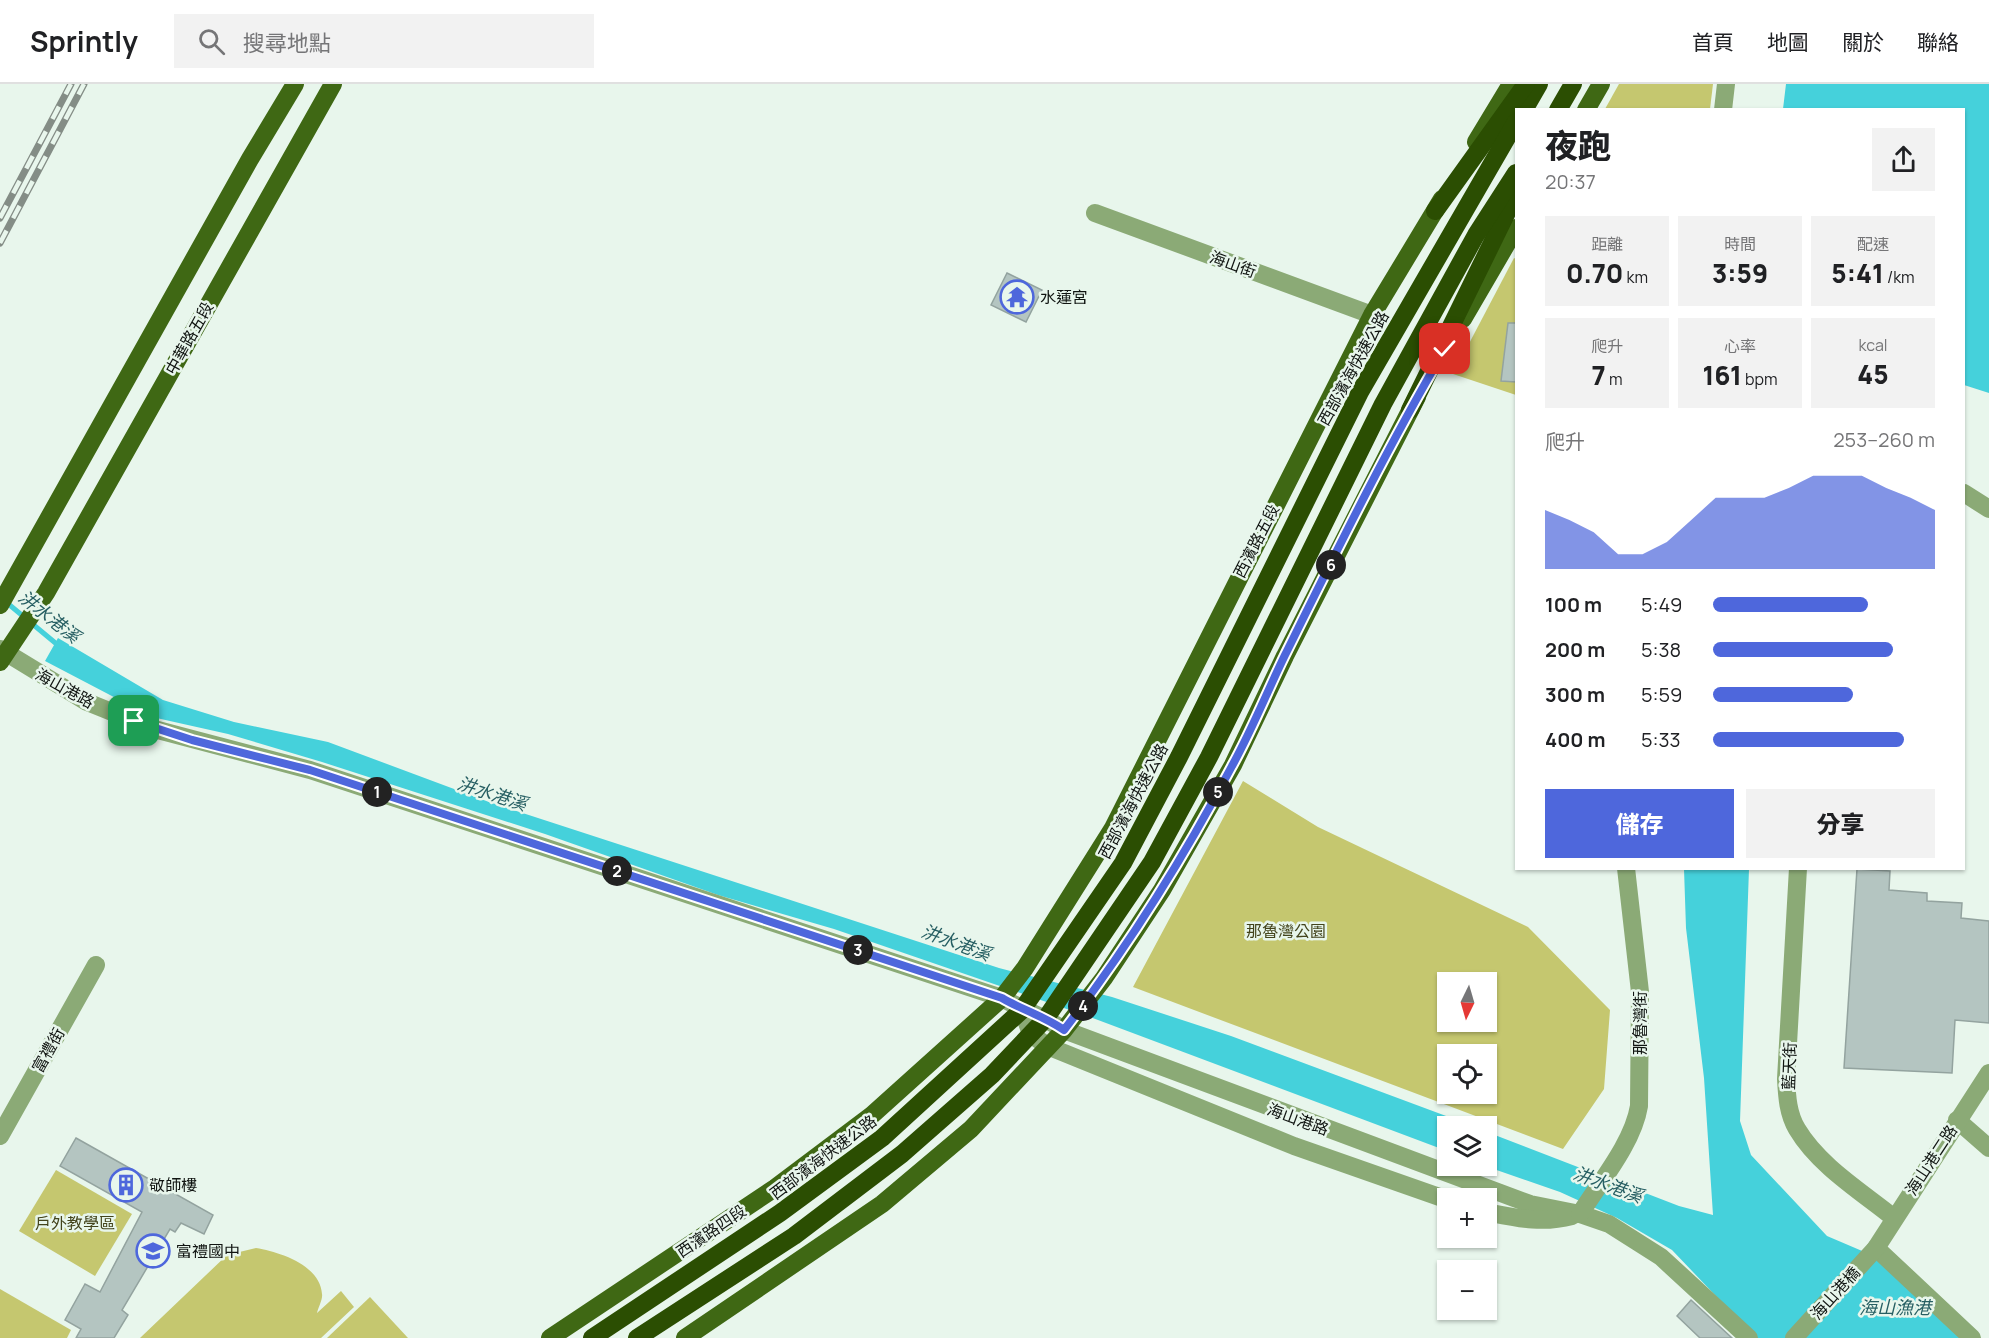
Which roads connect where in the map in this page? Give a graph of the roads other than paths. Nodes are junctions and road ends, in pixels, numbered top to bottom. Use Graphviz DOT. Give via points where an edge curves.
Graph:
graph roads {
  1 [pos="295,84"];
  2 [pos="333,84"];
  3 [pos="1510,84"];
  4 [pos="1526,84"];
  5 [pos="1539,84"];
  6 [pos="1573,84"];
  7 [pos="1601,84"];
  8 [pos="1726,84"];
  9 [pos="1525,108"];
  10 [pos="1559,108"];
  11 [pos="1587,108"];
  12 [pos="1723,108"];
  13 [pos="1515,124"];
  14 [pos="1515,175"];
  15 [pos="1515,196"];
  16 [pos="1435,211"];
  17 [pos="1095,213"];
  18 [pos="1515,230"];
  19 [pos="1372,315"];
  20 [pos="1410,410"];
  21 [pos="1965,494"];
  22 [pos="1989,509"];
  23 [pos="0,605"];
  24 [pos="2,654"];
  25 [pos="1626,870"];
  26 [pos="1798,870"];
  27 [pos="96,965"];
  28 [pos="1002,998"];
  29 [pos="1022,1010"];
  30 [pos="1046,1018"];
  31 [pos="1064,1030"];
  32 [pos="1031,1034"];
  33 [pos="1047,1047"];
  34 [pos="1989,1073"];
  35 [pos="1295,1118"];
  36 [pos="1957,1120"];
  37 [pos="0,1136"];
  38 [pos="1283,1142"];
  39 [pos="1989,1148"];
  40 [pos="1437,1196"];
  41 [pos="1497,1214"];
  42 [pos="1580,1214"];
  43 [pos="1894,1218"];
  44 [pos="1876,1248"];
  45 [pos="550,1338"];
  46 [pos="591,1338"];
  47 [pos="637,1338"];
  48 [pos="685,1338"];
  49 [pos="1749,1338"];
  50 [pos="1794,1338"];
  51 [pos="1972,1338"];
  1 -- 23 [label="main road, 中華路五段"];
  2 -- 24 [label="main road, 中華路五段" via="46,593"];
  3 -- 16 [label="main road, 西濱路五段"];
  4 -- 16 [label="highway"];
  5 -- 9 [label="highway"];
  6 -- 10 [label="highway"];
  7 -- 11 [label="main road"];
  8 -- 12 [label="street"];
  13 -- 29 [label="highway, 西部濱海快速公路" via="1360,392 1123,863"];
  14 -- 30 [label="highway" via="1476,235 1383,404 1209,757 1152,862"];
  15 -- 20 [label="highway"];
  16 -- 19 [label="main road, 西濱路五段"];
  17 -- 19 [label="street, 海山街"];
  18 -- 20 [label="main road"];
  19 -- 28 [label="main road, 西濱路五段" via="1113,828"];
  20 -- 31 [label="main road" via="1233,765 1162,891"];
  21 -- 22 [label="street"];
  24 -- 28 [label="street, 海山港路" via="87,702 154,729 310,770"];
  25 -- 42 [label="street, 那魯灣街" via="1640,992 1639,1106 1629,1138"];
  26 -- 43 [label="street, 藍天街" via="1786,1079 1788,1107 1797,1129 1823,1159"];
  27 -- 37 [label="street, 富禮街"];
  28 -- 29 [label="street, 海山港路"];
  28 -- 45 [label="main road, 西濱路四段" via="872,1115 793,1175"];
  29 -- 30 [label="street, 海山港路"];
  29 -- 32 [label="street"];
  29 -- 46 [label="highway, 西部濱海快速公路" via="882,1138 780,1213"];
  30 -- 31 [label="street, 海山港路"];
  30 -- 32 [label="highway"];
  31 -- 33 [label="main road"];
  31 -- 35 [label="street, 海山港路"];
  32 -- 33 [label="street, 海山港路"];
  32 -- 47 [label="highway" via="992,1075 902,1154 794,1236"];
  33 -- 38 [label="street, 海山港路"];
  33 -- 48 [label="main road" via="971,1129 882,1204"];
  34 -- 36 [label="street, 海山港二路"];
  35 -- 38 [label="street"];
  35 -- 42 [label="street, 海山港路" via="1530,1204"];
  36 -- 39 [label="street"];
  36 -- 43 [label="street, 海山港二路"];
  38 -- 40 [label="street, 海山港路"];
  41 -- 42 [label="street" via="1553,1221"];
  42 -- 49 [label="street, 海山港路" via="1609,1224 1661,1257"];
  43 -- 44 [label="street, 海山港二路"];
  44 -- 50 [label="street, 海山港橋"];
  44 -- 51 [label="street"];
}
